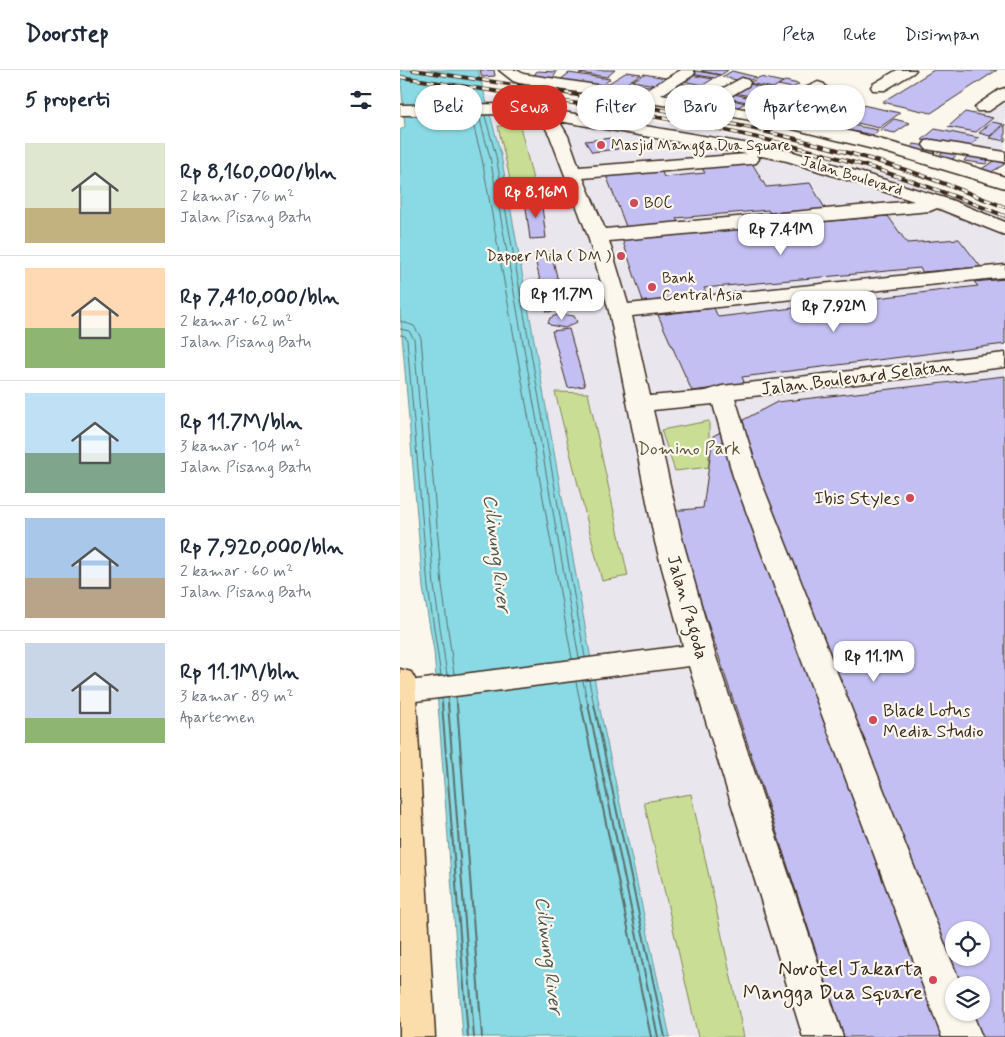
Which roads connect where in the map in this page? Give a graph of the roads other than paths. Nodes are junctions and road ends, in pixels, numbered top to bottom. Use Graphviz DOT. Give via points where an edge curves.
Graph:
graph roads {
  1 [pos="507,70"];
  2 [pos="908,70"];
  3 [pos="687,73"];
  4 [pos="742,83"];
  5 [pos="577,87"];
  6 [pos="735,87"];
  7 [pos="879,87"];
  8 [pos="655,92"];
  9 [pos="1005,93"];
  10 [pos="983,108"];
  11 [pos="400,110"];
  12 [pos="492,113"];
  13 [pos="492,114"];
  14 [pos="567,116"];
  15 [pos="567,118"];
  16 [pos="400,121"];
  17 [pos="555,130"];
  18 [pos="818,130"];
  19 [pos="839,130"];
  20 [pos="790,156"];
  21 [pos="1005,157"];
  22 [pos="572,173"];
  23 [pos="1005,183"];
  24 [pos="944,204"];
  25 [pos="1005,223"];
  26 [pos="1005,228"];
  27 [pos="598,236"];
  28 [pos="1005,271"];
  29 [pos="620,311"];
  30 [pos="1005,360"];
  31 [pos="1005,367"];
  32 [pos="719,397"];
  33 [pos="640,404"];
  34 [pos="700,654"];
  35 [pos="412,687"];
  36 [pos="415,1037"];
  37 [pos="823,1037"];
  38 [pos="962,1037"];
  1 -- 5 [label="street" via="519,78"];
  2 -- 7 [label="street"];
  3 -- 8 [label="street"];
  4 -- 6 [label="street"];
  9 -- 10 [label="street"];
  11 -- 12 [label="street, Jalan Boulevard"];
  13 -- 16 [label="street, Jalan Boulevard"];
  14 -- 25 [label="street" via="630,122 792,152 922,191"];
  15 -- 20 [label="street, Jalan Boulevard"];
  17 -- 22 [label="street, Jalan Pagoda"];
  18 -- 23 [label="street" via="891,148"];
  19 -- 21 [label="street"];
  20 -- 22 [label="street"];
  20 -- 24 [label="street, Jalan Boulevard"];
  22 -- 27 [label="street, Jalan Pagoda"];
  24 -- 26 [label="street, Jalan Boulevard"];
  24 -- 27 [label="street"];
  27 -- 29 [label="street, Jalan Pagoda"];
  28 -- 29 [label="street"];
  29 -- 33 [label="street, Jalan Pagoda"];
  30 -- 32 [label="street, Jalan Boulevard Selatan"];
  31 -- 32 [label="street, Jalan Boulevard Selatan"];
  32 -- 33 [label="street, Jalan Boulevard Selatan"];
  32 -- 38 [label="street" via="746,476"];
  33 -- 34 [label="street, Jalan Pagoda" via="670,542"];
  34 -- 35 [label="street"];
  34 -- 37 [label="street, Jalan Pagoda"];
  35 -- 36 [label="main road"];
}
